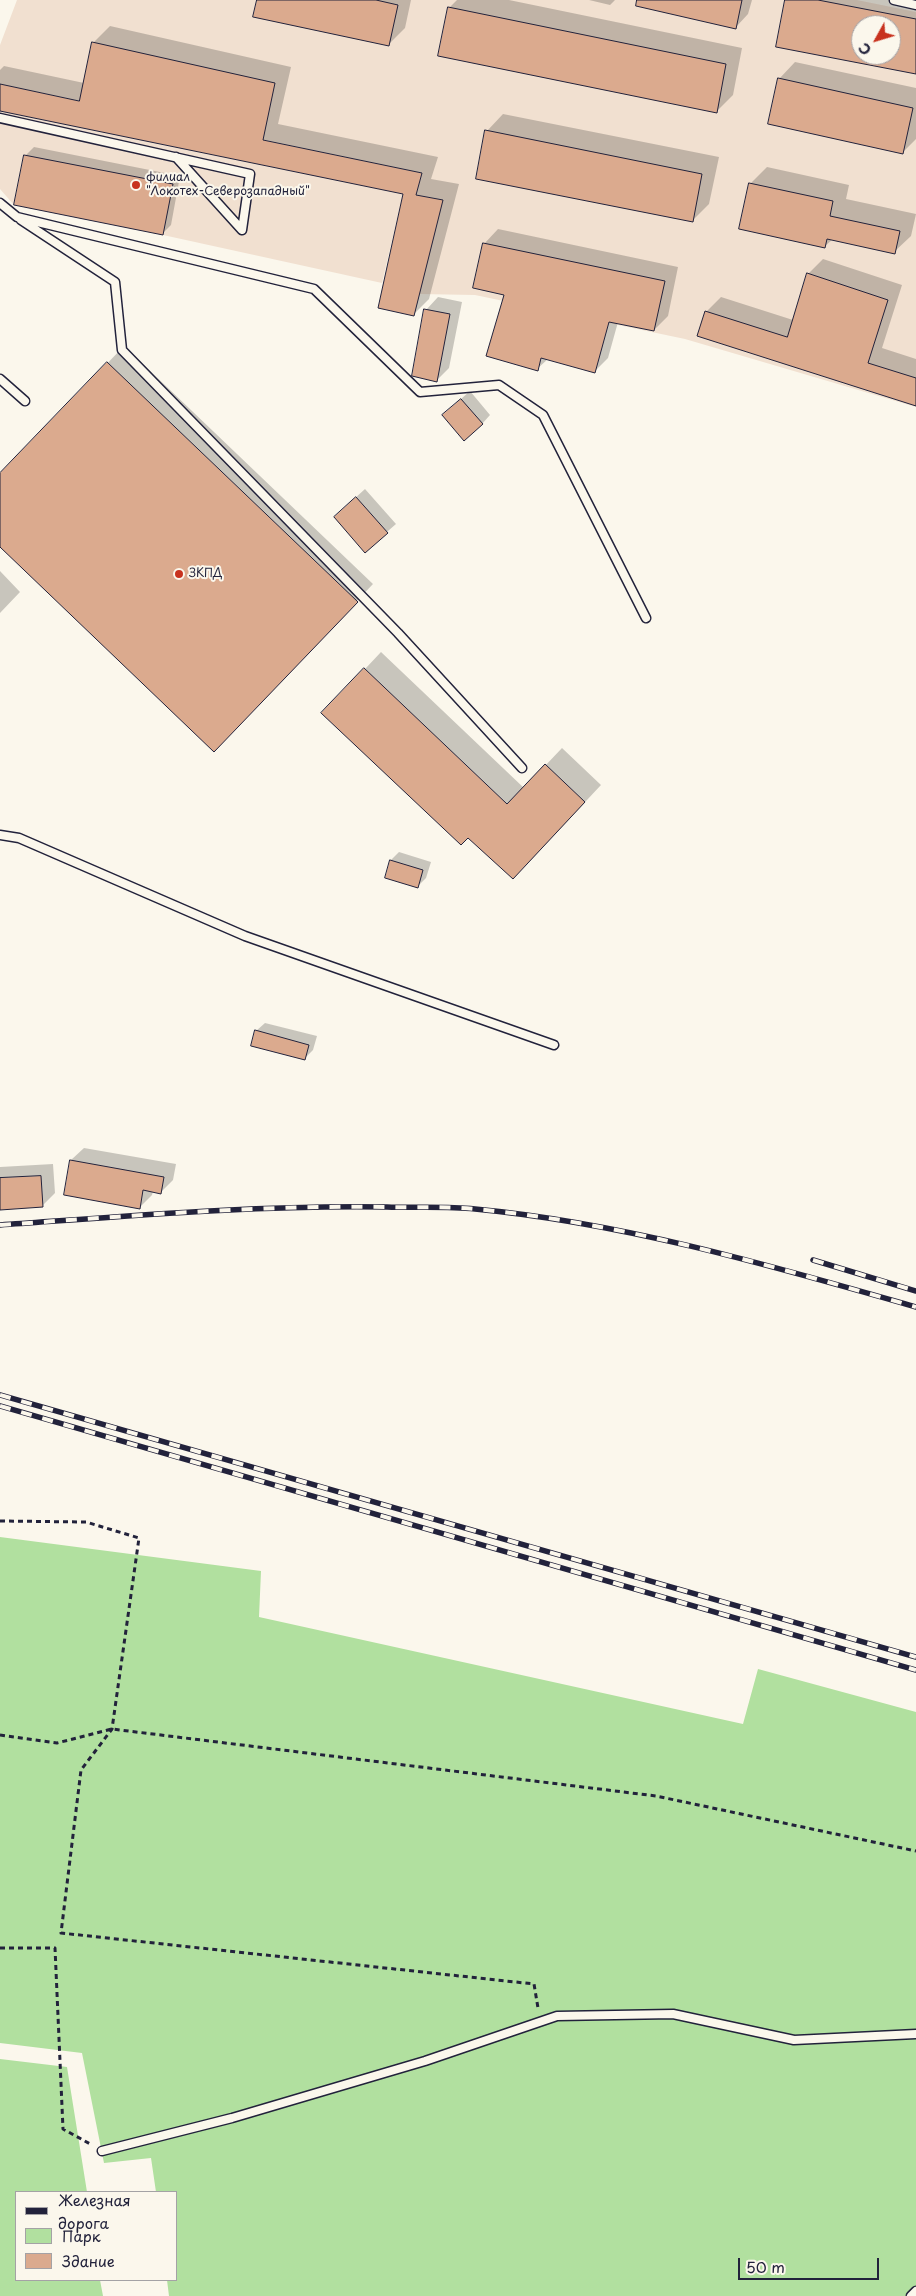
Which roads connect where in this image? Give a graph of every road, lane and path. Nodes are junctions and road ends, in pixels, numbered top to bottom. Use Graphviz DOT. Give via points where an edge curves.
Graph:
graph roads {
  1 [pos="894,0"];
  2 [pos="916,5"];
  3 [pos="0,118"];
  4 [pos="176,157"];
  5 [pos="0,203"];
  6 [pos="17,217"];
  7 [pos="0,379"];
  8 [pos="25,401"];
  9 [pos="646,618"];
  10 [pos="522,768"];
  11 [pos="0,835"];
  12 [pos="554,1045"];
  13 [pos="0,1521"];
  14 [pos="112,1729"];
  15 [pos="0,1735"];
  16 [pos="916,1851"];
  17 [pos="0,1948"];
  18 [pos="541,2021"];
  19 [pos="916,2034"];
  20 [pos="102,2150"];
  21 [pos="916,2291"];
  22 [pos="911,2296"];
  1 -- 2 [label="lane"];
  3 -- 4 [label="lane"];
  4 -- 4 [label="lane" via="250,174 242,230 222,208"];
  5 -- 6 [label="lane"];
  6 -- 9 [label="lane" via="314,289 420,392 498,385 543,415"];
  6 -- 10 [label="lane" via="115,282 122,350 398,633"];
  7 -- 8 [label="lane"];
  11 -- 12 [label="lane" via="19,838 245,936"];
  13 -- 14 [label="path" via="86,1522 139,1538"];
  14 -- 15 [label="path" via="57,1743"];
  14 -- 16 [label="path" via="656,1796"];
  14 -- 18 [label="path" via="80,1770 61,1933 534,1984"];
  17 -- 20 [label="path" via="55,1948 63,2129"];
  18 -- 19 [label="lane" via="557,2016 673,2014 794,2040"];
  18 -- 20 [label="lane" via="426,2061 232,2118"];
  21 -- 22 [label="lane"];
}
